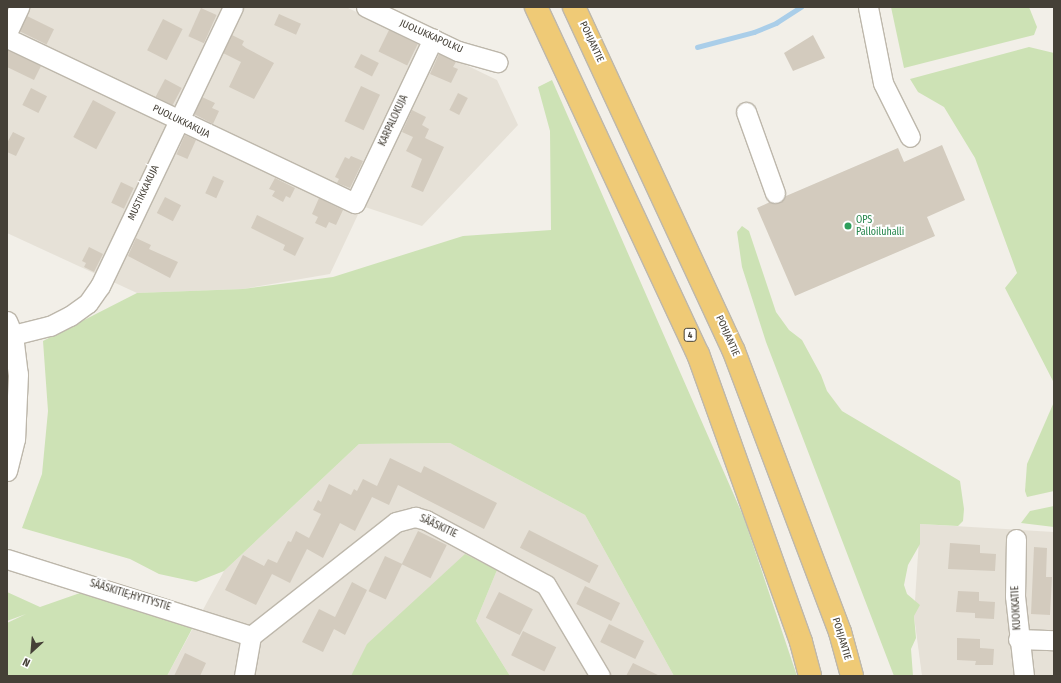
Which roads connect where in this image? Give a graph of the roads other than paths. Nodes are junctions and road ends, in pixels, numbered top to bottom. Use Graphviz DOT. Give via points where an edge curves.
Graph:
graph roads {
  1 [pos="19,7"];
  2 [pos="233,7"];
  3 [pos="366,7"];
  4 [pos="536,7"];
  5 [pos="574,7"];
  6 [pos="868,7"];
  7 [pos="7,33"];
  8 [pos="7,38"];
  9 [pos="433,39"];
  10 [pos="497,62"];
  11 [pos="746,112"];
  12 [pos="179,121"];
  13 [pos="910,137"];
  14 [pos="774,193"];
  15 [pos="355,203"];
  16 [pos="10,328"];
  17 [pos="7,471"];
  18 [pos="1016,539"];
  19 [pos="7,559"];
  20 [pos="251,636"];
  21 [pos="1018,639"];
  22 [pos="1054,640"];
  23 [pos="244,676"];
  24 [pos="600,676"];
  25 [pos="810,676"];
  26 [pos="852,676"];
  27 [pos="1024,676"];
  1 -- 7 [label="street"];
  2 -- 12 [label="street, MUSTIKKAKUJA"];
  3 -- 9 [label="street, JUOLUKKAPOLKU"];
  4 -- 25 [label="highway, 4" via="698,354 801,642"];
  5 -- 26 [label="highway, POHJANTIE" via="733,349 840,632"];
  6 -- 13 [label="street" via="883,83"];
  8 -- 12 [label="street, PUOLUKKAKUJA"];
  9 -- 10 [label="street, JUOLUKKAPOLKU" via="458,51"];
  9 -- 15 [label="street, KARPALOKUJA"];
  11 -- 14 [label="street"];
  12 -- 15 [label="street, PUOLUKKAKUJA"];
  12 -- 16 [label="street, MUSTIKKAKUJA" via="103,280 88,303 50,326"];
  16 -- 17 [label="street" via="18,374 18,400 15,439"];
  18 -- 21 [label="street, KUOKKATIE" via="1015,596"];
  19 -- 20 [label="street, SÄÄSKITIE;HYTTYSTIE"];
  20 -- 23 [label="street"];
  20 -- 24 [label="street, SÄÄSKITIE" via="396,522 416,517 546,585"];
  21 -- 22 [label="street"];
  21 -- 27 [label="street, KUOKKATIE"];
}
